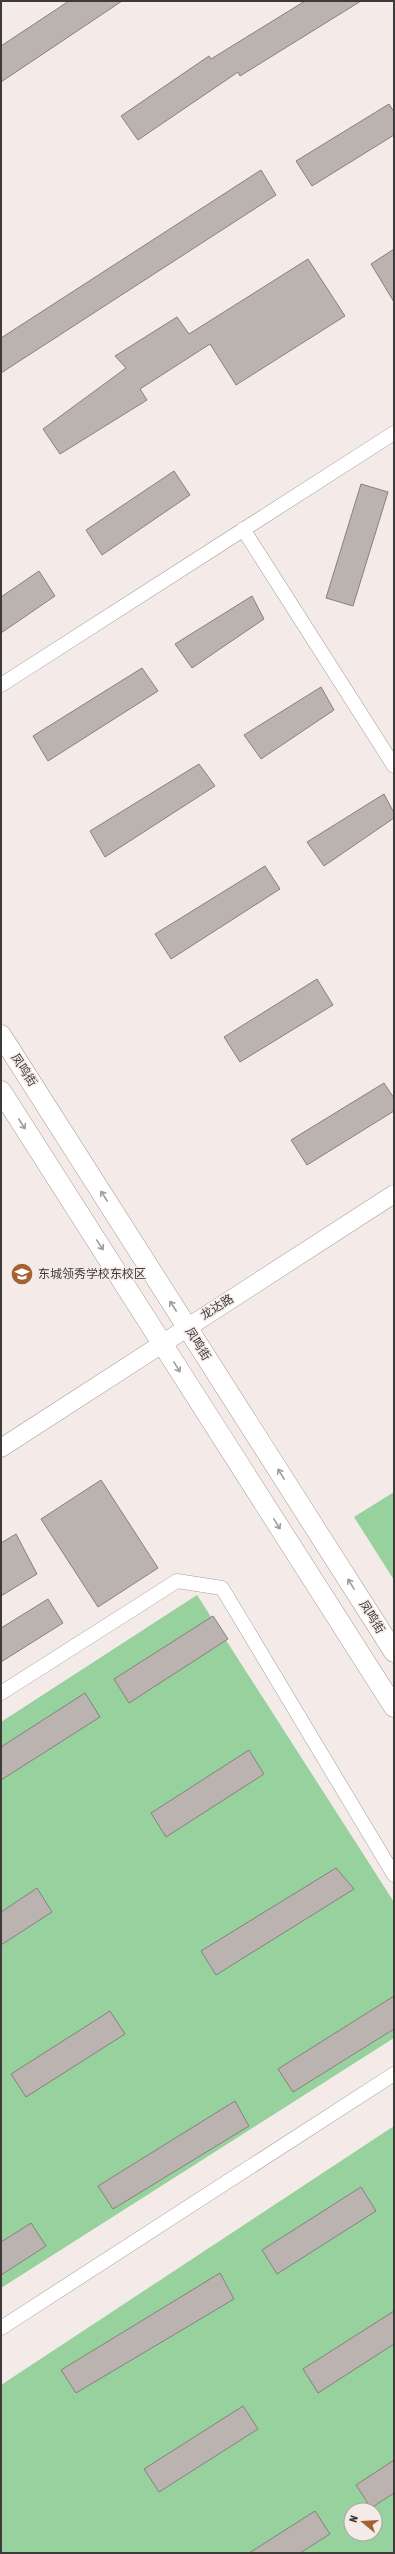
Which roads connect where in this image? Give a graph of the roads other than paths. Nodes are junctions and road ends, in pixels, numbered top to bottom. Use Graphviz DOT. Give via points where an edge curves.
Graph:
graph roads {
  1 [pos="394,433"];
  2 [pos="243,529"];
  3 [pos="1,685"];
  4 [pos="393,758"];
  5 [pos="1,1035"];
  6 [pos="1,1091"];
  7 [pos="394,1194"];
  8 [pos="187,1326"];
  9 [pos="162,1343"];
  10 [pos="1,1448"];
  11 [pos="394,1652"];
  12 [pos="1,1693"];
  13 [pos="394,1707"];
  14 [pos="394,1875"];
  15 [pos="394,2074"];
  16 [pos="1,2328"];
  1 -- 2 [label="street"];
  2 -- 3 [label="street"];
  2 -- 4 [label="street"];
  8 -- 5 [label="main road, 凤鸣街, one-way"];
  6 -- 9 [label="main road, one-way"];
  7 -- 8 [label="street, 龙达路"];
  8 -- 9 [label="street, 龙达路"];
  11 -- 8 [label="main road, 凤鸣街, one-way"];
  9 -- 10 [label="street, 龙达路"];
  9 -- 13 [label="main road, one-way"];
  12 -- 14 [label="street" via="177,1581 222,1588"];
  15 -- 16 [label="street"];
}
